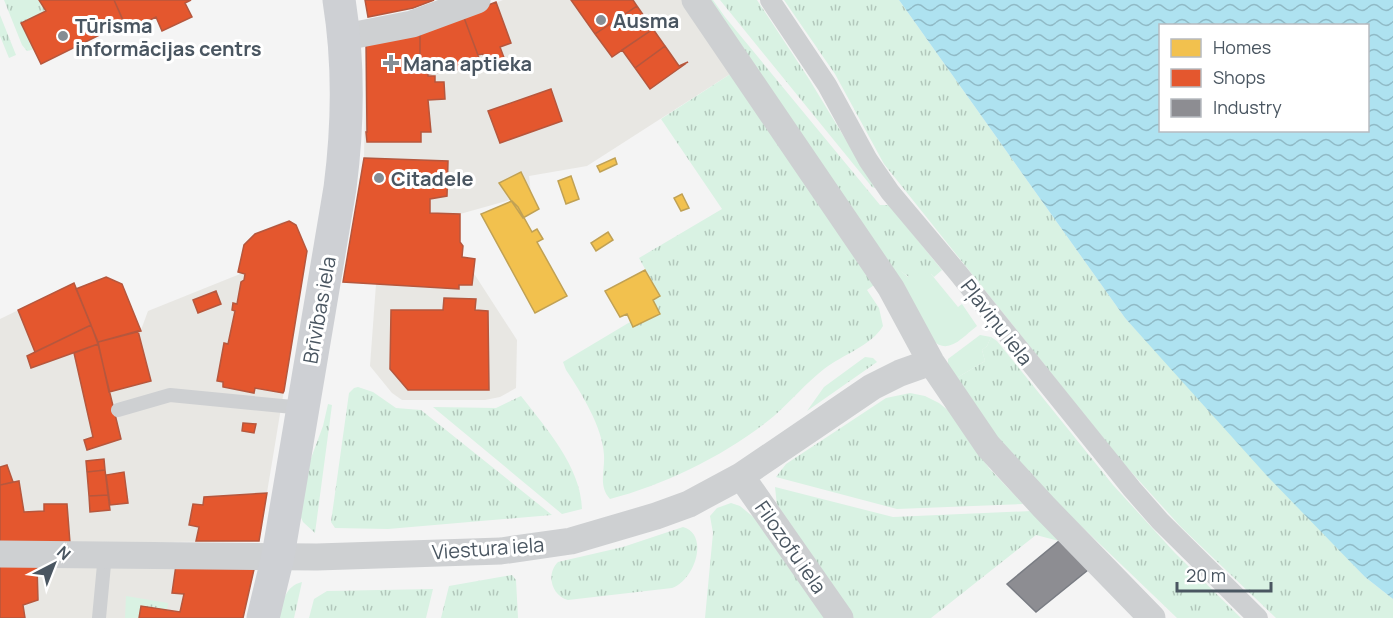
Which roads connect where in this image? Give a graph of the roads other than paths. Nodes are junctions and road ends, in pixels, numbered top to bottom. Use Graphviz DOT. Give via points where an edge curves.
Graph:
graph roads {
  1 [pos="339,0"];
  2 [pos="477,0"];
  3 [pos="695,0"];
  4 [pos="770,0"];
  5 [pos="345,37"];
  6 [pos="931,362"];
  7 [pos="303,408"];
  8 [pos="118,410"];
  9 [pos="741,476"];
  10 [pos="0,554"];
  11 [pos="105,554"];
  12 [pos="278,556"];
  13 [pos="1149,617"];
  14 [pos="99,618"];
  15 [pos="263,618"];
  16 [pos="840,618"];
  17 [pos="1258,618"];
  1 -- 5 [label="main road, Brīvības iela"];
  2 -- 5 [label="street" via="412,24"];
  3 -- 6 [label="street" via="891,288"];
  4 -- 17 [label="street, Pļaviņu iela" via="890,192 1132,489"];
  5 -- 7 [label="main road, Brīvības iela" via="345,152"];
  6 -- 9 [label="street, Viestura iela" via="872,387"];
  6 -- 13 [label="street" via="988,446"];
  7 -- 8 [label="lane" via="170,395"];
  7 -- 12 [label="main road, Brīvības iela"];
  9 -- 12 [label="street, Viestura iela" via="689,504 571,541 501,551"];
  9 -- 16 [label="street, Filozofu iela"];
  10 -- 11 [label="street, Viestura iela"];
  11 -- 12 [label="street, Viestura iela"];
  11 -- 14 [label="lane"];
  12 -- 15 [label="main road, Brīvības iela"];
}
